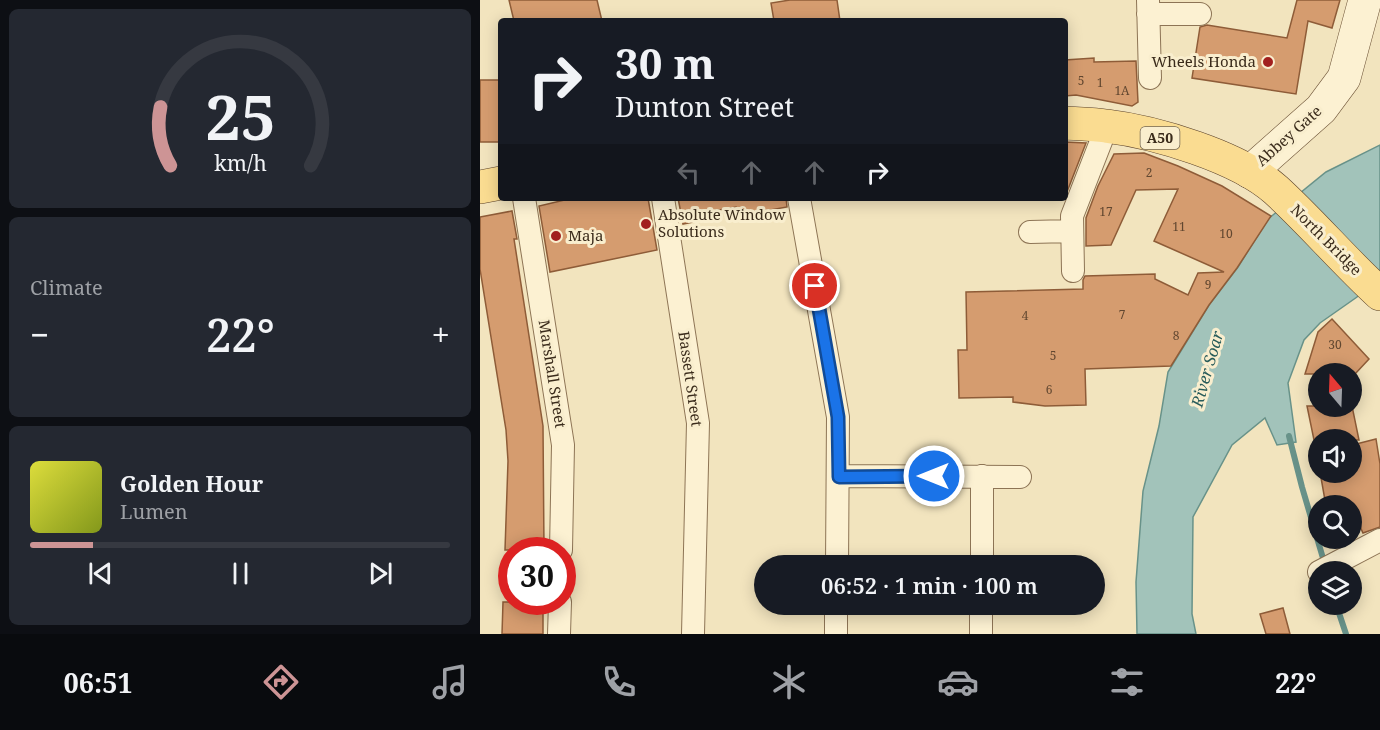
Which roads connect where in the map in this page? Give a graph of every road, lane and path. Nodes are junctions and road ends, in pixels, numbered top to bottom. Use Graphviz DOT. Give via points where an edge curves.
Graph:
graph roads {
  1 [pos="1365,0"];
  2 [pos="1148,7"];
  3 [pos="1200,14"];
  4 [pos="1150,78"];
  5 [pos="1068,123"];
  6 [pos="1107,126"];
  7 [pos="1263,180"];
  8 [pos="498,184"];
  9 [pos="480,187"];
  10 [pos="524,201"];
  11 [pos="663,201"];
  12 [pos="800,201"];
  13 [pos="1072,231"];
  14 [pos="1030,232"];
  15 [pos="1073,271"];
  16 [pos="1378,292"];
  17 [pos="982,476"];
  18 [pos="839,477"];
  19 [pos="1020,477"];
  20 [pos="561,537"];
  21 [pos="1380,540"];
  22 [pos="837,555"];
  23 [pos="981,555"];
  24 [pos="1339,561"];
  25 [pos="560,615"];
  26 [pos="836,615"];
  27 [pos="981,615"];
  28 [pos="559,634"];
  29 [pos="693,634"];
  30 [pos="836,634"];
  31 [pos="981,634"];
  1 -- 7 [label="street, Abbey Gate" via="1344,78"];
  2 -- 3 [label="street"];
  2 -- 4 [label="street"];
  5 -- 6 [label="main road, A50"];
  6 -- 7 [label="main road, A50" via="1181,143"];
  6 -- 13 [label="street" via="1072,216"];
  7 -- 16 [label="main road, North Bridge / A50"];
  8 -- 9 [label="main road"];
  10 -- 20 [label="street, Marshall Street" via="563,445"];
  11 -- 29 [label="street, Bassett Street" via="698,423"];
  12 -- 18 [label="street" via="838,417"];
  13 -- 14 [label="street"];
  13 -- 15 [label="street"];
  17 -- 18 [label="street"];
  17 -- 19 [label="street"];
  17 -- 23 [label="street"];
  18 -- 22 [label="street"];
  21 -- 24 [label="street"];
  25 -- 28 [label="street"];
  26 -- 30 [label="street"];
  27 -- 31 [label="street"];
}
